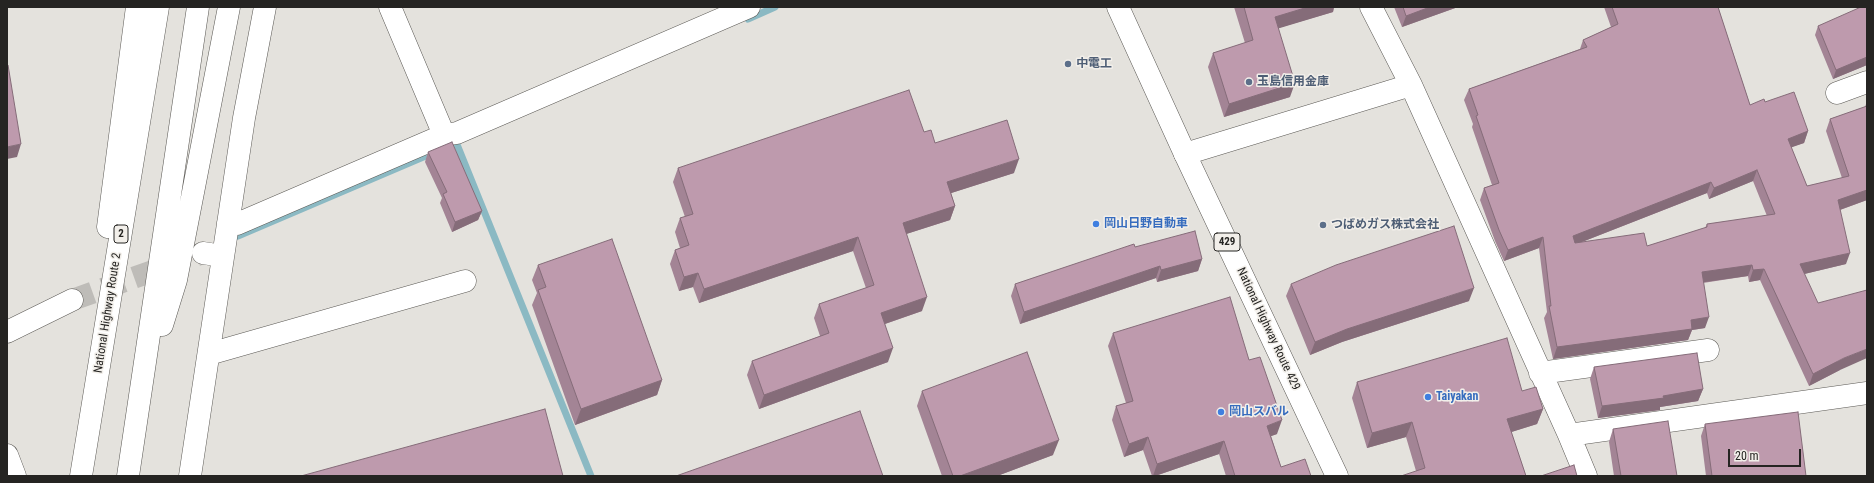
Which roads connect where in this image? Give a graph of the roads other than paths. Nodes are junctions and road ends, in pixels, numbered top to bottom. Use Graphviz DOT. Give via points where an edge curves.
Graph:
graph roads {
  1 [pos="137,7"];
  2 [pos="158,7"];
  3 [pos="198,7"];
  4 [pos="229,7"];
  5 [pos="265,7"];
  6 [pos="390,7"];
  7 [pos="750,7"];
  8 [pos="1118,7"];
  9 [pos="1371,7"];
  10 [pos="1867,82"];
  11 [pos="1411,85"];
  12 [pos="1837,93"];
  13 [pos="450,134"];
  14 [pos="1185,154"];
  15 [pos="228,223"];
  16 [pos="465,281"];
  17 [pos="72,300"];
  18 [pos="7,332"];
  19 [pos="1708,350"];
  20 [pos="209,354"];
  21 [pos="1540,373"];
  22 [pos="141,393"];
  23 [pos="1867,393"];
  24 [pos="1570,435"];
  25 [pos="7,454"];
  26 [pos="83,469"];
  27 [pos="15,476"];
  28 [pos="128,476"];
  29 [pos="190,476"];
  30 [pos="1337,476"];
  31 [pos="1586,476"];
  1 -- 26 [label="main road" via="111,200"];
  2 -- 26 [label="main road, National Highway Route 2 / 2"];
  3 -- 22 [label="main road"];
  4 -- 22 [label="main road" via="176,280"];
  5 -- 15 [label="main road"];
  6 -- 13 [label="main road"];
  7 -- 13 [label="main road"];
  8 -- 14 [label="main road, National Highway Route 429 / 429"];
  9 -- 11 [label="main road"];
  10 -- 12 [label="main road"];
  11 -- 14 [label="main road"];
  11 -- 21 [label="main road"];
  13 -- 15 [label="main road" via="237,224"];
  14 -- 30 [label="main road, National Highway Route 429 / 429"];
  15 -- 20 [label="main road" via="213,255"];
  16 -- 20 [label="main road"];
  17 -- 18 [label="main road"];
  19 -- 21 [label="main road"];
  20 -- 29 [label="main road"];
  21 -- 24 [label="main road"];
  22 -- 28 [label="main road"];
  23 -- 24 [label="main road"];
  24 -- 31 [label="main road"];
  25 -- 27 [label="main road"];
}
